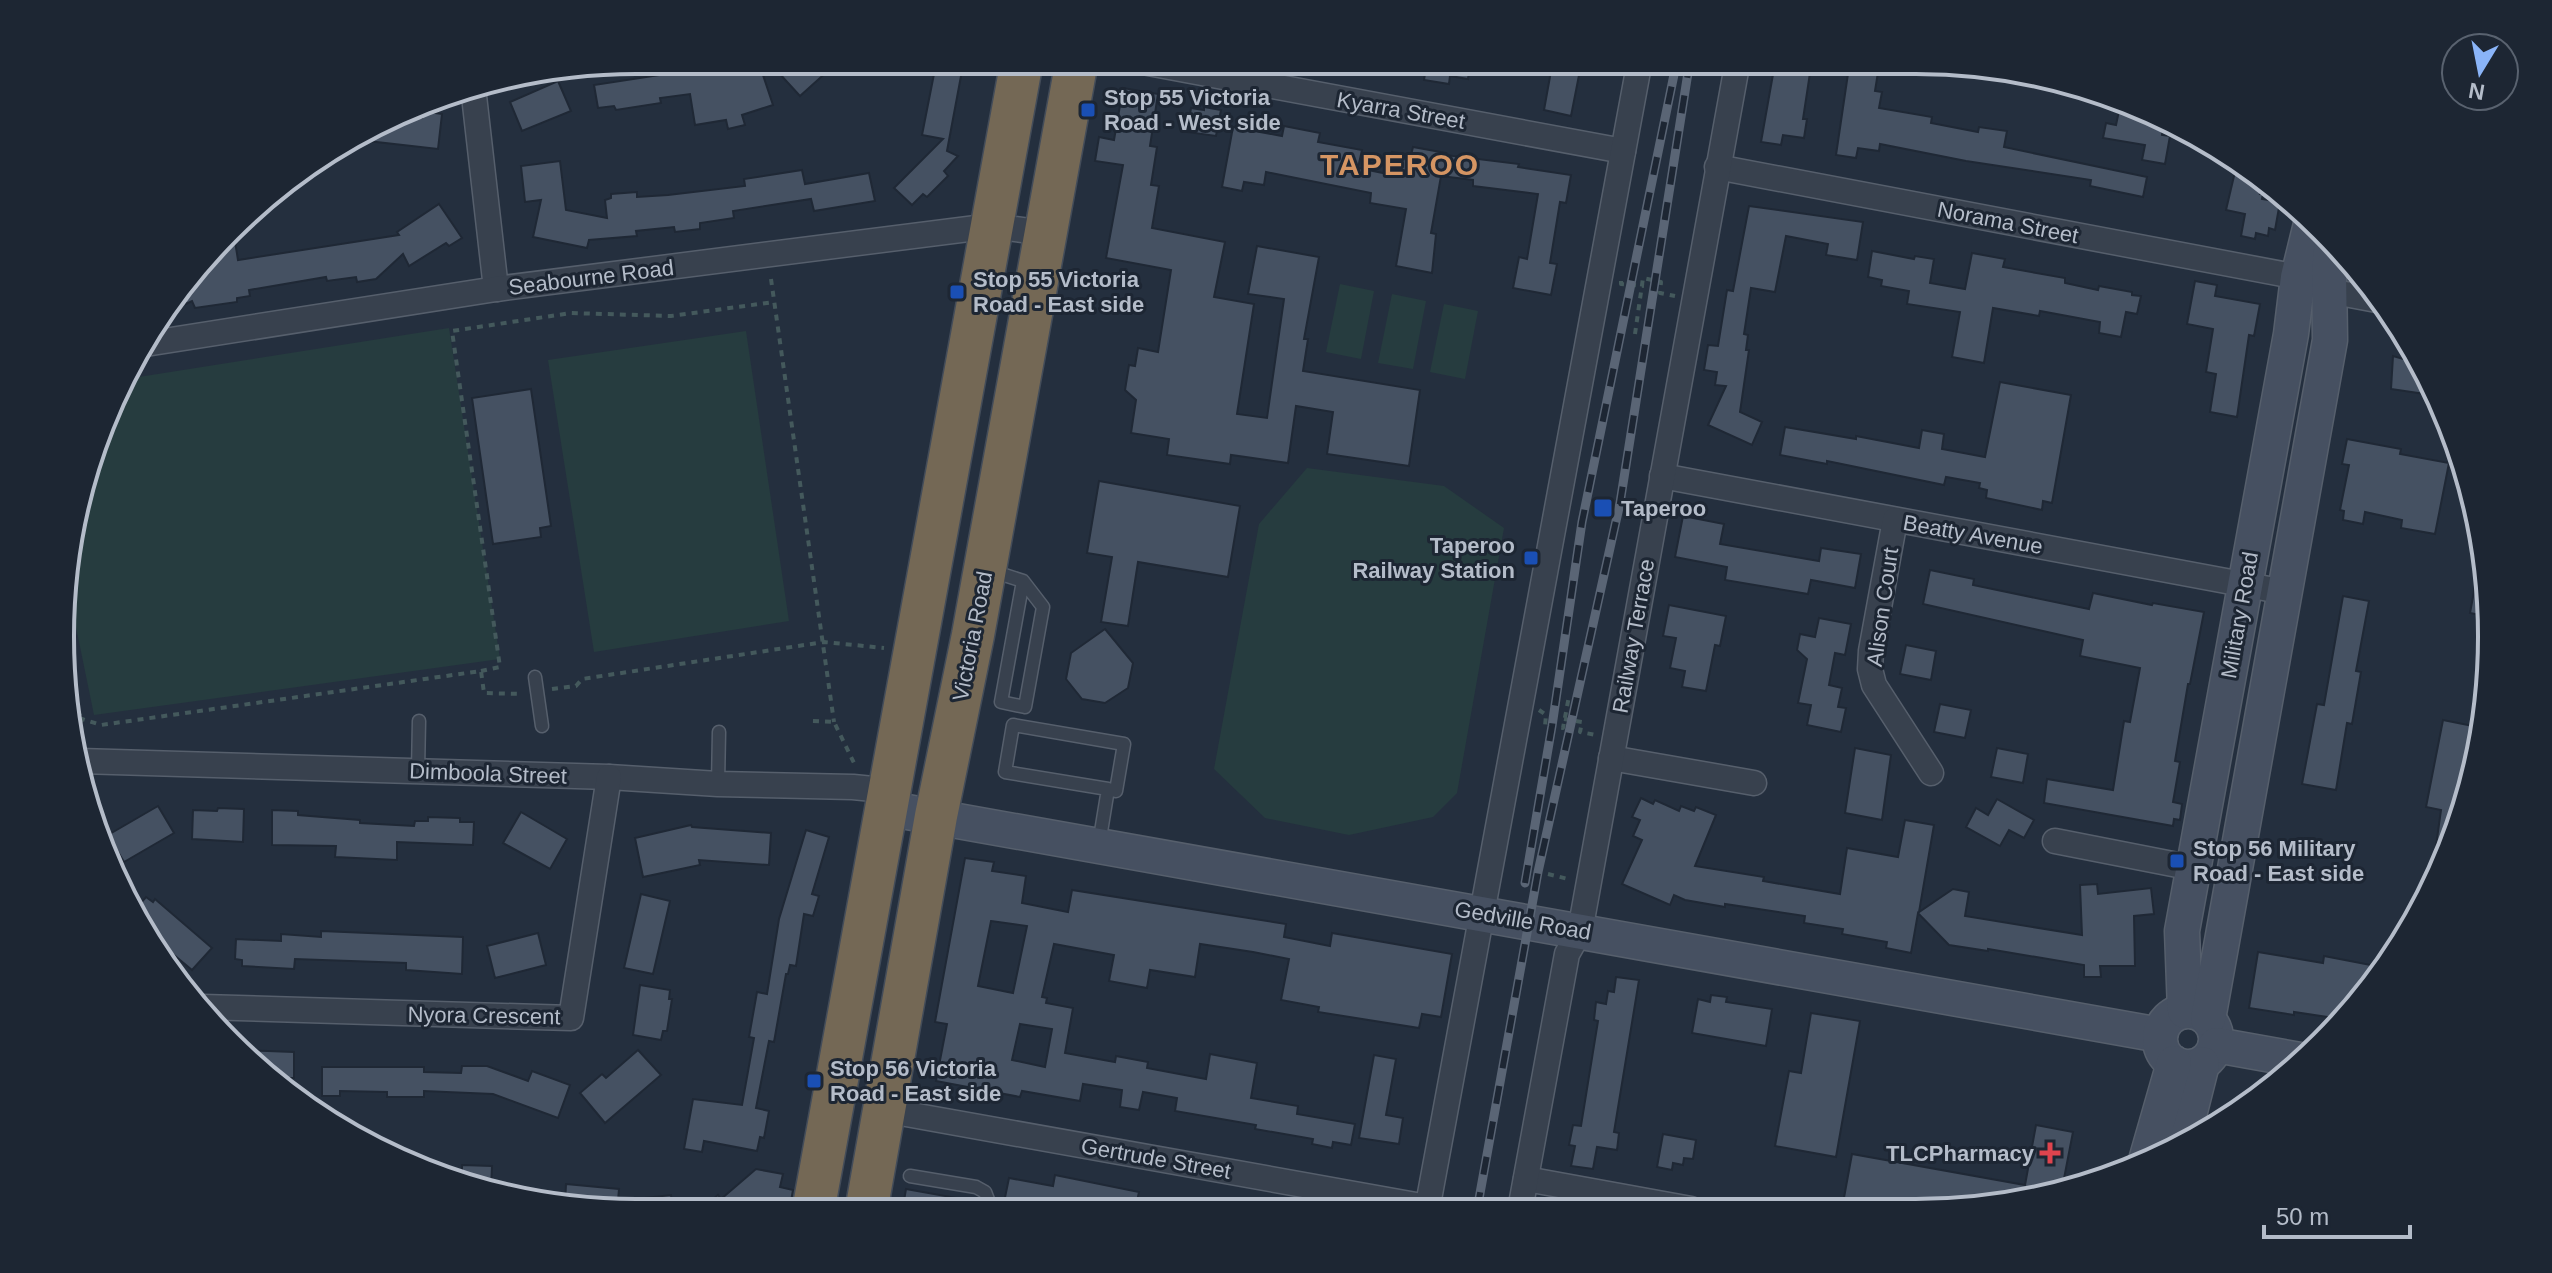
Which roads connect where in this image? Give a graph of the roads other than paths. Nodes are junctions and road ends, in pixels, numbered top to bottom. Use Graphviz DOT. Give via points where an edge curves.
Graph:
graph roads {
  1 [pos="1019,74"];
  2 [pos="1074,74"];
  3 [pos="1208,74"];
  4 [pos="1637,74"];
  5 [pos="1735,74"];
  6 [pos="474,98"];
  7 [pos="1623,151"];
  8 [pos="1717,167"];
  9 [pos="992,226"];
  10 [pos="1044,233"];
  11 [pos="2308,235"];
  12 [pos="2331,258"];
  13 [pos="2298,277"];
  14 [pos="496,289"];
  15 [pos="2329,291"];
  16 [pos="2365,298"];
  17 [pos="157,342"];
  18 [pos="1662,476"];
  19 [pos="1895,520"];
  20 [pos="1004,575"];
  21 [pos="2245,585"];
  22 [pos="2285,592"];
  23 [pos="535,677"];
  24 [pos="419,721"];
  25 [pos="542,726"];
  26 [pos="719,732"];
  27 [pos="86,750"];
  28 [pos="1611,758"];
  29 [pos="418,771"];
  30 [pos="1931,773"];
  31 [pos="609,777"];
  32 [pos="1754,783"];
  33 [pos="718,784"];
  34 [pos="1108,789"];
  35 [pos="885,808"];
  36 [pos="936,816"];
  37 [pos="2055,841"];
  38 [pos="1099,844"];
  39 [pos="2193,868"];
  40 [pos="1482,913"];
  41 [pos="1580,931"];
  42 [pos="214,1007"];
  43 [pos="2191,1039"];
  44 [pos="2288,1058"];
  45 [pos="884,1110"];
  46 [pos="2183,1131"];
  47 [pos="2151,1147"];
  48 [pos="910,1176"];
  49 [pos="1526,1179"];
  50 [pos="815,1199"];
  51 [pos="868,1199"];
  52 [pos="988,1199"];
  53 [pos="1377,1199"];
  54 [pos="1429,1199"];
  55 [pos="1522,1199"];
  56 [pos="1636,1199"];
  1 -- 9 [label="highway"];
  2 -- 10 [label="highway, Victoria Road"];
  3 -- 7 [label="street, Kyarra Street"];
  4 -- 7 [label="street"];
  5 -- 8 [label="street, Railway Terrace"];
  6 -- 14 [label="street"];
  7 -- 40 [label="street"];
  8 -- 13 [label="street, Norama Street"];
  8 -- 18 [label="street, Railway Terrace"];
  9 -- 10 [label="street, Seabourne Road"];
  9 -- 14 [label="street, Seabourne Road"];
  9 -- 35 [label="highway"];
  10 -- 20 [label="highway, Victoria Road"];
  11 -- 13 [label="street, Military Road"];
  12 -- 15 [label="street, Military Road"];
  13 -- 21 [label="street, Military Road"];
  14 -- 17 [label="street, Seabourne Road"];
  15 -- 16 [label="street"];
  15 -- 22 [label="street, Military Road" via="2330,340"];
  18 -- 19 [label="street, Beatty Avenue"];
  18 -- 28 [label="street, Railway Terrace"];
  19 -- 21 [label="street, Beatty Avenue"];
  19 -- 30 [label="street, Alison Court" via="1870,669 1874,685"];
  20 -- 20 [label="lane" via="1043,607 1025,707 1001,702"];
  20 -- 36 [label="highway, Victoria Road"];
  21 -- 22 [label="street, Beatty Avenue"];
  21 -- 39 [label="street, Military Road"];
  22 -- 43 [label="street, Military Road"];
  23 -- 25 [label="lane"];
  24 -- 29 [label="lane"];
  26 -- 33 [label="lane"];
  27 -- 29 [label="street, Dimboola Street"];
  28 -- 32 [label="street"];
  28 -- 41 [label="street, Railway Terrace"];
  29 -- 31 [label="street, Dimboola Street"];
  31 -- 33 [label="street, Dimboola Street"];
  31 -- 42 [label="street, Nyora Crescent" via="571,1018"];
  33 -- 35 [label="street, Dimboola Street" via="873,789"];
  34 -- 34 [label="lane" via="1116,791 1124,744 1013,725 1005,772"];
  34 -- 38 [label="lane"];
  35 -- 36 [label="street, Gedville Road"];
  35 -- 50 [label="highway"];
  36 -- 38 [label="street, Gedville Road"];
  36 -- 45 [label="highway, Victoria Road"];
  37 -- 39 [label="street"];
  38 -- 40 [label="street, Gedville Road"];
  39 -- 43 [label="street, Military Road" via="2182,931"];
  40 -- 41 [label="street, Gedville Road"];
  40 -- 54 [label="street"];
  41 -- 43 [label="street, Gedville Road"];
  41 -- 49 [label="street, Railway Terrace" via="1567,954"];
  43 -- 44 [label="street, Gedville Road"];
  43 -- 46 [label="street, Military Road"];
  43 -- 47 [label="street, Military Road"];
  45 -- 51 [label="highway, Victoria Road"];
  45 -- 53 [label="street, Gertrude Street"];
  48 -- 52 [label="lane" via="976,1187"];
  49 -- 55 [label="street, Railway Terrace"];
  49 -- 56 [label="street"];
}
